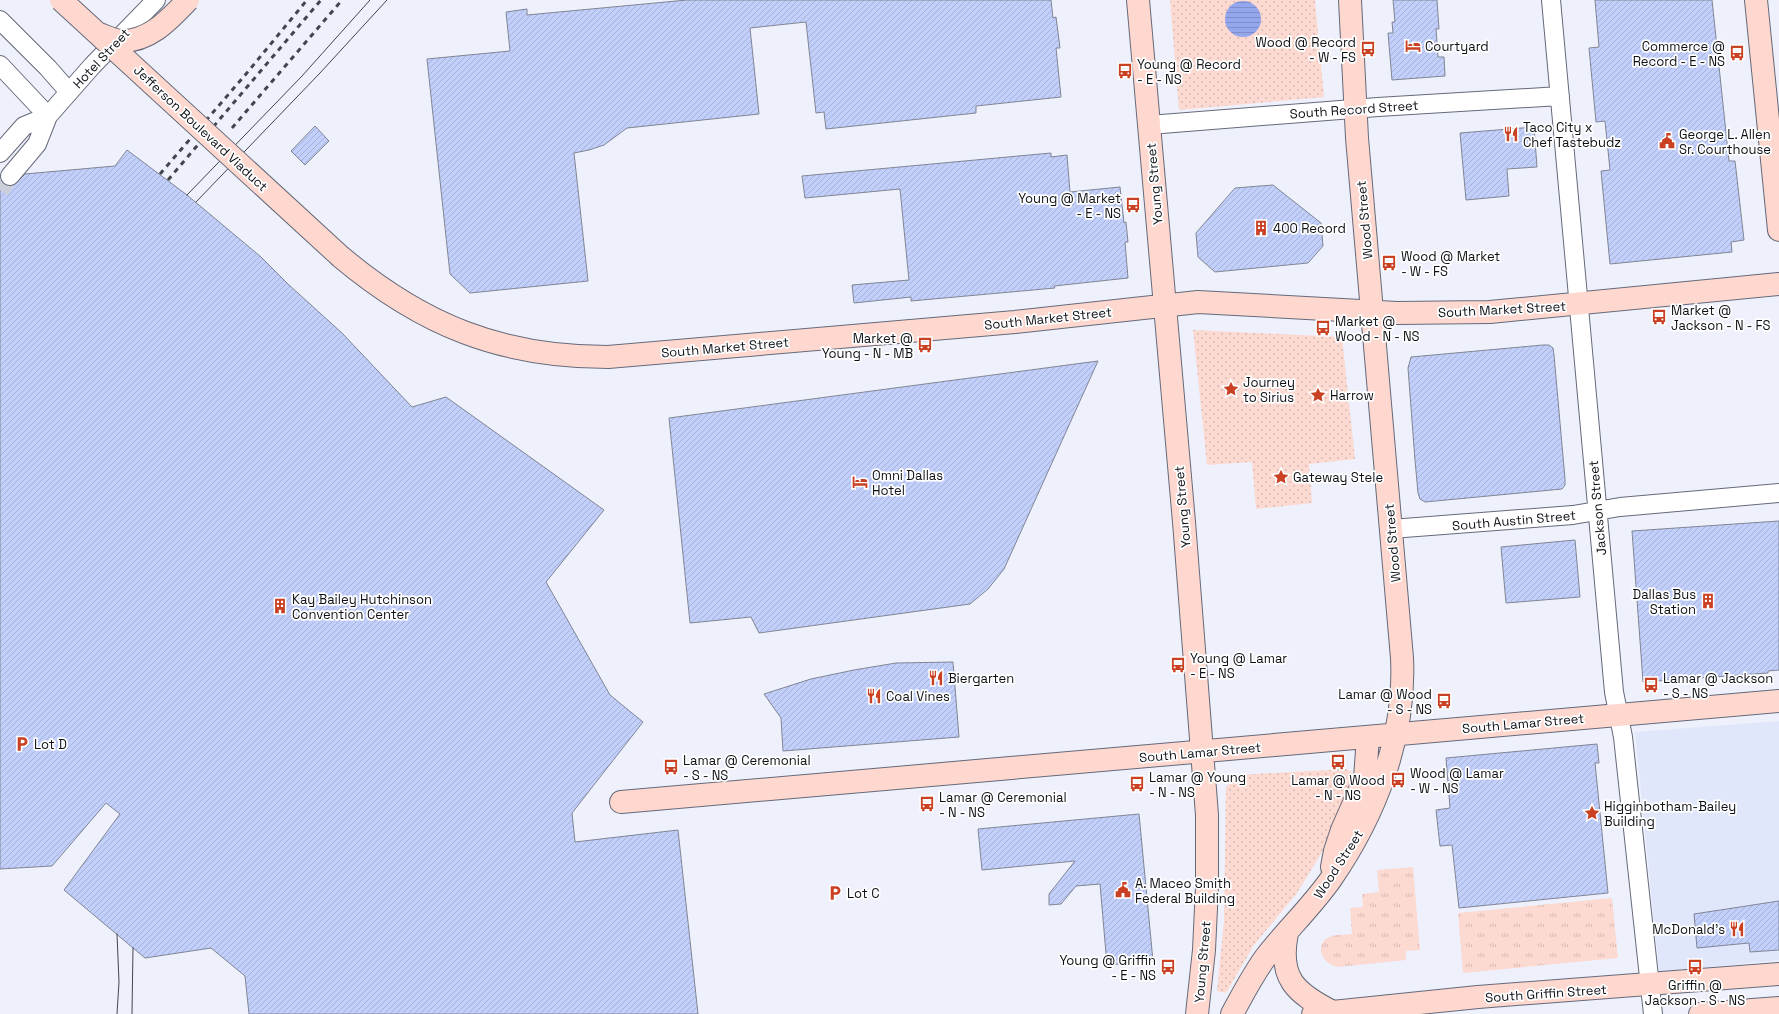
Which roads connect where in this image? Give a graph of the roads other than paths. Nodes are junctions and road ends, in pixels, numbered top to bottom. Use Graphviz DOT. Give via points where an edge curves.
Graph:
graph roads {
  1 [pos="62,0"];
  2 [pos="156,0"];
  3 [pos="188,0"];
  4 [pos="1138,0"];
  5 [pos="1350,0"];
  6 [pos="1551,0"];
  7 [pos="1756,0"];
  8 [pos="0,20"];
  9 [pos="98,33"];
  10 [pos="0,65"];
  11 [pos="69,92"];
  12 [pos="1560,96"];
  13 [pos="1356,109"];
  14 [pos="48,116"];
  15 [pos="1149,125"];
  16 [pos="0,153"];
  17 [pos="10,176"];
  18 [pos="1779,230"];
  19 [pos="341,257"];
  20 [pos="1779,284"];
  21 [pos="1579,304"];
  22 [pos="1165,305"];
  23 [pos="1372,312"];
  24 [pos="1779,493"];
  25 [pos="1598,510"];
  26 [pos="1391,529"];
  27 [pos="1779,701"];
  28 [pos="1619,714"];
  29 [pos="1395,734"];
  30 [pos="1368,737"];
  31 [pos="1204,752"];
  32 [pos="621,802"];
  33 [pos="1330,880"];
  34 [pos="1286,933"];
  35 [pos="1779,974"];
  36 [pos="1650,984"];
  37 [pos="1447,1008"];
  38 [pos="1779,1008"];
  39 [pos="1323,1013"];
  40 [pos="1197,1014"];
  41 [pos="1232,1014"];
  42 [pos="1653,1014"];
  43 [pos="1700,1014"];
  1 -- 9 [label="main road, Jefferson Boulevard Viaduct, bridge"];
  2 -- 11 [label="street, Hotel Street"];
  3 -- 9 [label="main road, bridge" via="169,20 148,35 119,41"];
  4 -- 15 [label="main road, Young Street"];
  5 -- 13 [label="main road, Wood Street"];
  6 -- 12 [label="street, Jackson Street"];
  7 -- 18 [label="main road"];
  8 -- 11 [label="street"];
  9 -- 19 [label="main road, Jefferson Boulevard Viaduct, bridge"];
  10 -- 14 [label="street"];
  11 -- 14 [label="street, Hotel Street"];
  12 -- 13 [label="street, South Record Street"];
  12 -- 21 [label="street, Jackson Street"];
  13 -- 15 [label="street, South Record Street"];
  13 -- 23 [label="main road, Wood Street"];
  14 -- 16 [label="street, Hotel Street" via="24,126"];
  14 -- 17 [label="street, Hotel Street" via="37,144"];
  15 -- 22 [label="main road, Young Street"];
  19 -- 22 [label="main road, South Market Street" via="372,283 411,309 446,325 483,340 527,351 578,357 616,356 980,325"];
  20 -- 21 [label="main road, South Market Street"];
  21 -- 23 [label="main road, South Market Street" via="1490,312"];
  21 -- 25 [label="street, Jackson Street"];
  22 -- 23 [label="main road, South Market Street" via="1198,302"];
  22 -- 31 [label="main road, Young Street"];
  23 -- 26 [label="main road, Wood Street"];
  24 -- 25 [label="street, South Austin Street"];
  25 -- 26 [label="street, South Austin Street" via="1573,515"];
  25 -- 28 [label="street, Jackson Street" via="1614,692"];
  26 -- 29 [label="main road, Wood Street" via="1403,678"];
  27 -- 28 [label="main road, South Lamar Street"];
  28 -- 29 [label="main road, South Lamar Street"];
  28 -- 36 [label="street, Jackson Street"];
  29 -- 30 [label="main road, South Lamar Street"];
  29 -- 33 [label="main road, Wood Street" via="1382,785 1369,815"];
  30 -- 31 [label="main road, South Lamar Street"];
  30 -- 33 [label="main road" via="1365,778 1342,830"];
  31 -- 32 [label="main road, South Lamar Street"];
  31 -- 40 [label="main road, Young Street" via="1207,887"];
  33 -- 34 [label="main road, Wood Street"];
  34 -- 39 [label="main road" via="1283,950 1290,980"];
  34 -- 41 [label="main road, Wood Street" via="1264,960"];
  35 -- 36 [label="main road, South Griffin Street"];
  36 -- 37 [label="main road, South Griffin Street" via="1493,996"];
  36 -- 42 [label="street, Jackson Street"];
  37 -- 39 [label="main road, South Griffin Street"];
  38 -- 43 [label="main road"];
}
